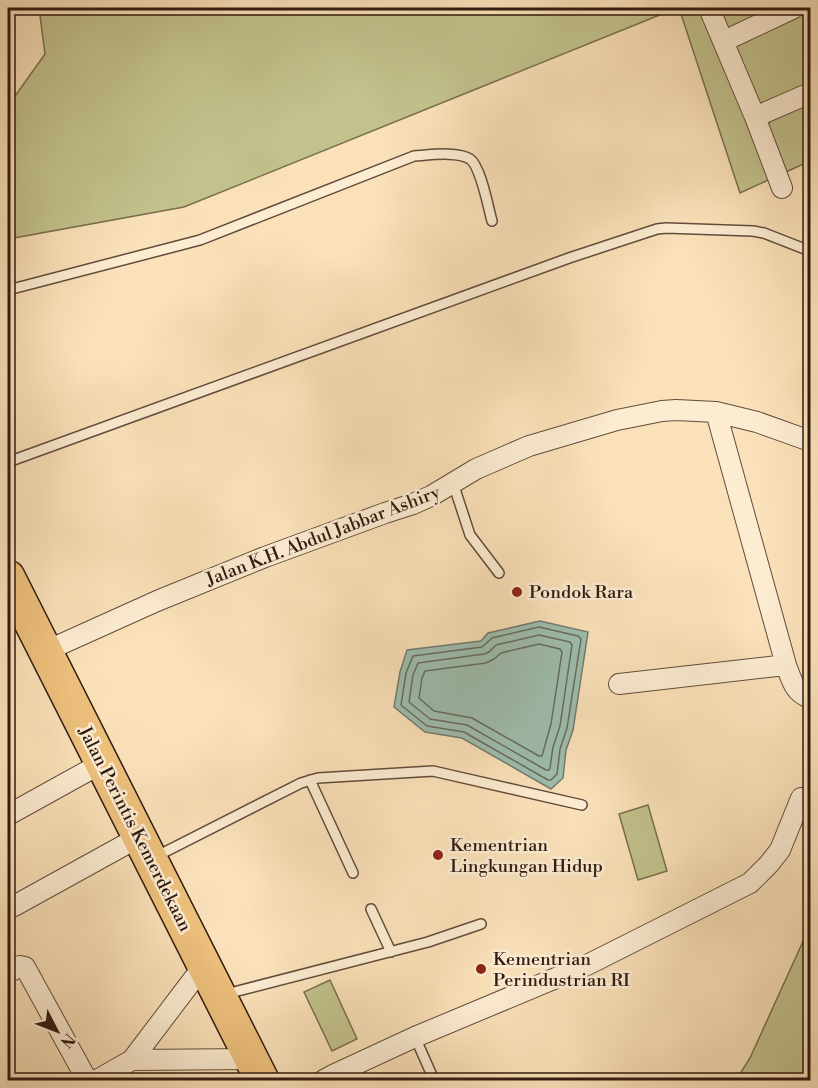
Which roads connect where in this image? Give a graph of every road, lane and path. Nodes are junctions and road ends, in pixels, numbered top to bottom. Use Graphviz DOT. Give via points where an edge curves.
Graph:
graph roads {
  1 [pos="709,8"];
  2 [pos="794,8"];
  3 [pos="724,41"];
  4 [pos="810,93"];
  5 [pos="755,117"];
  6 [pos="782,188"];
  7 [pos="492,221"];
  8 [pos="810,251"];
  9 [pos="8,290"];
  10 [pos="716,412"];
  11 [pos="810,441"];
  12 [pos="8,462"];
  13 [pos="453,483"];
  14 [pos="499,573"];
  15 [pos="8,576"];
  16 [pos="45,651"];
  17 [pos="786,665"];
  18 [pos="619,684"];
  19 [pos="810,698"];
  20 [pos="102,763"];
  21 [pos="310,780"];
  22 [pos="801,798"];
  23 [pos="582,804"];
  24 [pos="8,816"];
  25 [pos="145,848"];
  26 [pos="353,873"];
  27 [pos="14,906"];
  28 [pos="372,909"];
  29 [pos="481,924"];
  30 [pos="392,952"];
  31 [pos="204,965"];
  32 [pos="8,973"];
  33 [pos="219,996"];
  34 [pos="415,1037"];
  35 [pos="132,1060"];
  36 [pos="257,1070"];
  37 [pos="332,1078"];
  38 [pos="87,1080"];
  39 [pos="97,1080"];
  40 [pos="434,1080"];
  1 -- 3 [label="street"];
  2 -- 3 [label="street"];
  3 -- 5 [label="street"];
  4 -- 5 [label="street"];
  5 -- 6 [label="street"];
  7 -- 9 [label="lane" via="477,167 469,158 448,154 414,156 200,240"];
  8 -- 12 [label="lane" via="753,231 657,229"];
  10 -- 11 [label="street, Jalan K.H. Abdul Jabbar Ashiry"];
  10 -- 13 [label="street, Jalan K.H. Abdul Jabbar Ashiry" via="662,411 617,420 529,446"];
  10 -- 17 [label="street"];
  13 -- 14 [label="lane" via="470,535"];
  13 -- 16 [label="street, Jalan K.H. Abdul Jabbar Ashiry" via="413,504 265,557"];
  15 -- 16 [label="highway, Jalan Perintis Kemerdekaan"];
  16 -- 20 [label="highway, Jalan Perintis Kemerdekaan"];
  17 -- 18 [label="street"];
  17 -- 19 [label="street" via="796,690"];
  20 -- 24 [label="street"];
  20 -- 25 [label="highway, Jalan Perintis Kemerdekaan"];
  21 -- 23 [label="lane" via="433,771"];
  21 -- 25 [label="lane"];
  21 -- 26 [label="lane"];
  22 -- 34 [label="street" via="780,850 750,883 587,965"];
  25 -- 27 [label="street"];
  25 -- 31 [label="highway, Jalan Perintis Kemerdekaan"];
  28 -- 30 [label="lane"];
  29 -- 30 [label="lane"];
  30 -- 33 [label="lane"];
  31 -- 33 [label="highway, Jalan Perintis Kemerdekaan"];
  31 -- 35 [label="street"];
  32 -- 38 [label="street" via="25,967"];
  33 -- 36 [label="highway, Jalan Perintis Kemerdekaan"];
  34 -- 37 [label="street"];
  34 -- 40 [label="lane"];
  35 -- 36 [label="street"];
  35 -- 39 [label="street"];
}
